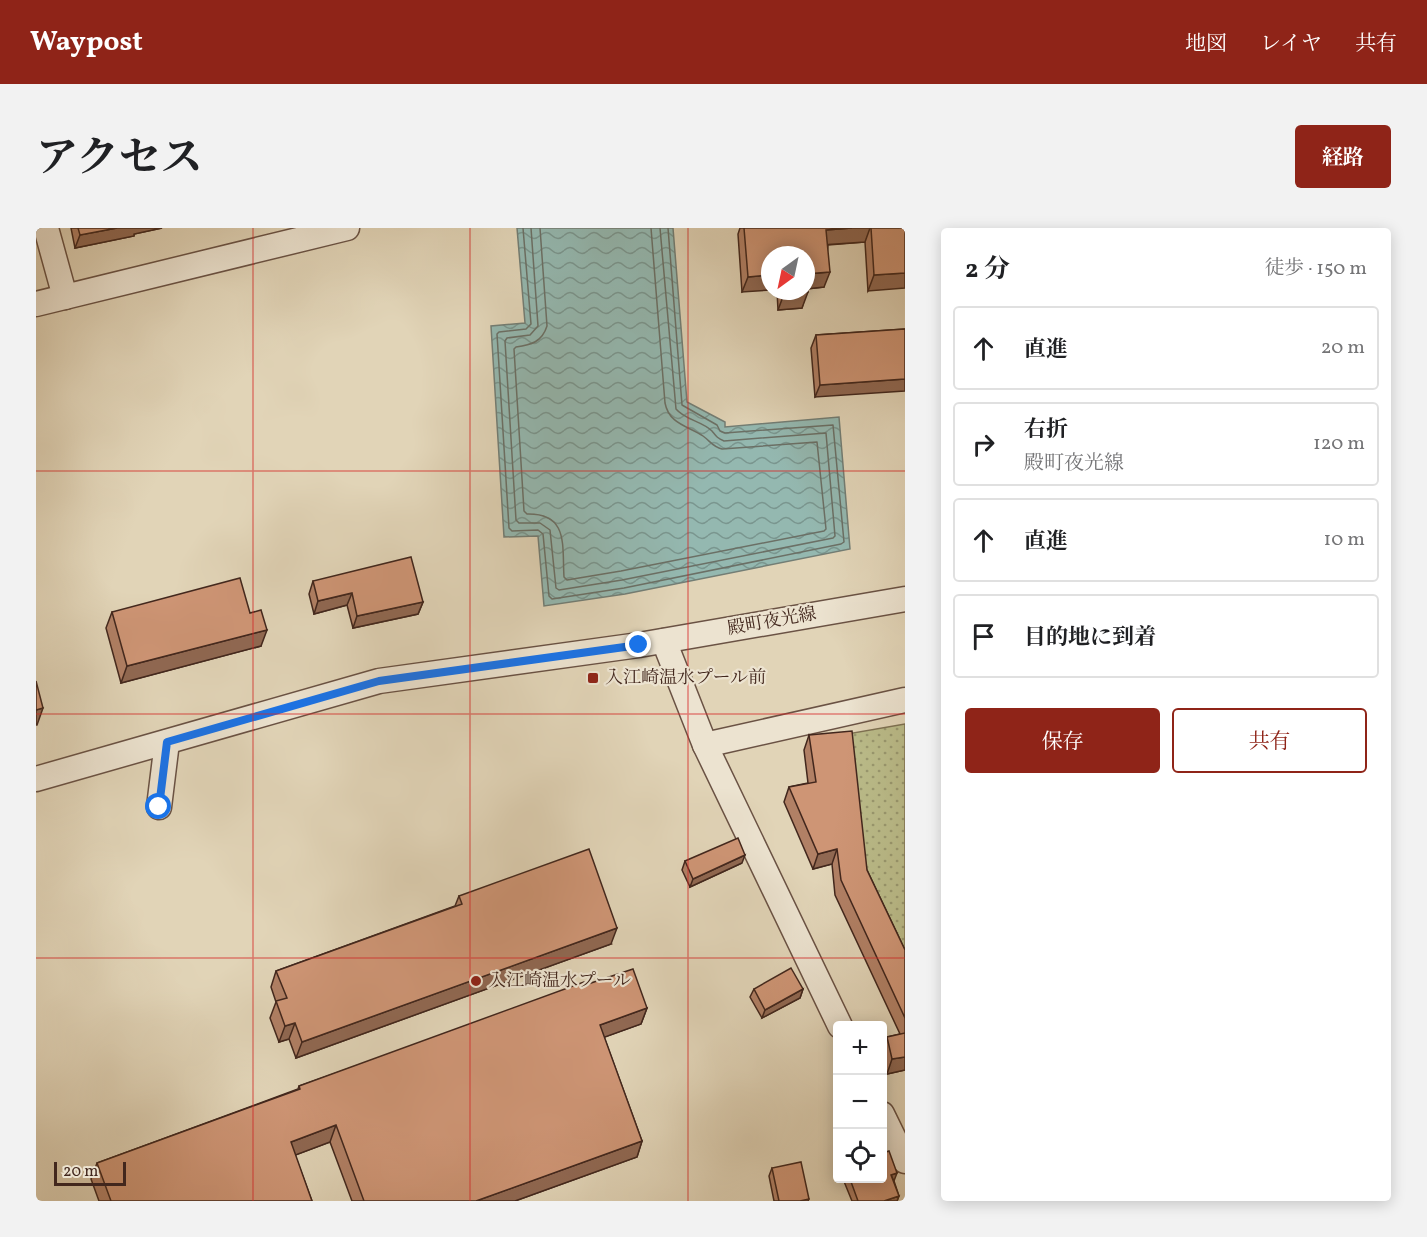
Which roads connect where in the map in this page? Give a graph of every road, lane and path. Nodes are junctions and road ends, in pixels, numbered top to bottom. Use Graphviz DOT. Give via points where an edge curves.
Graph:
graph roads {
  1 [pos="46,228"];
  2 [pos="347,228"];
  3 [pos="65,297"];
  4 [pos="36,304"];
  5 [pos="905,599"];
  6 [pos="664,641"];
  7 [pos="905,700"];
  8 [pos="167,742"];
  9 [pos="705,744"];
  10 [pos="36,779"];
  11 [pos="159,807"];
  12 [pos="838,1021"];
  13 [pos="887,1124"];
  14 [pos="905,1161"];
  1 -- 3 [label="street"];
  2 -- 3 [label="street"];
  3 -- 4 [label="street"];
  5 -- 6 [label="street, 殿町夜光線"];
  6 -- 8 [label="street, 殿町夜光線" via="379,681"];
  6 -- 9 [label="street"];
  7 -- 9 [label="street"];
  8 -- 10 [label="street"];
  8 -- 11 [label="street"];
  9 -- 12 [label="street"];
  13 -- 14 [label="street"];
}
